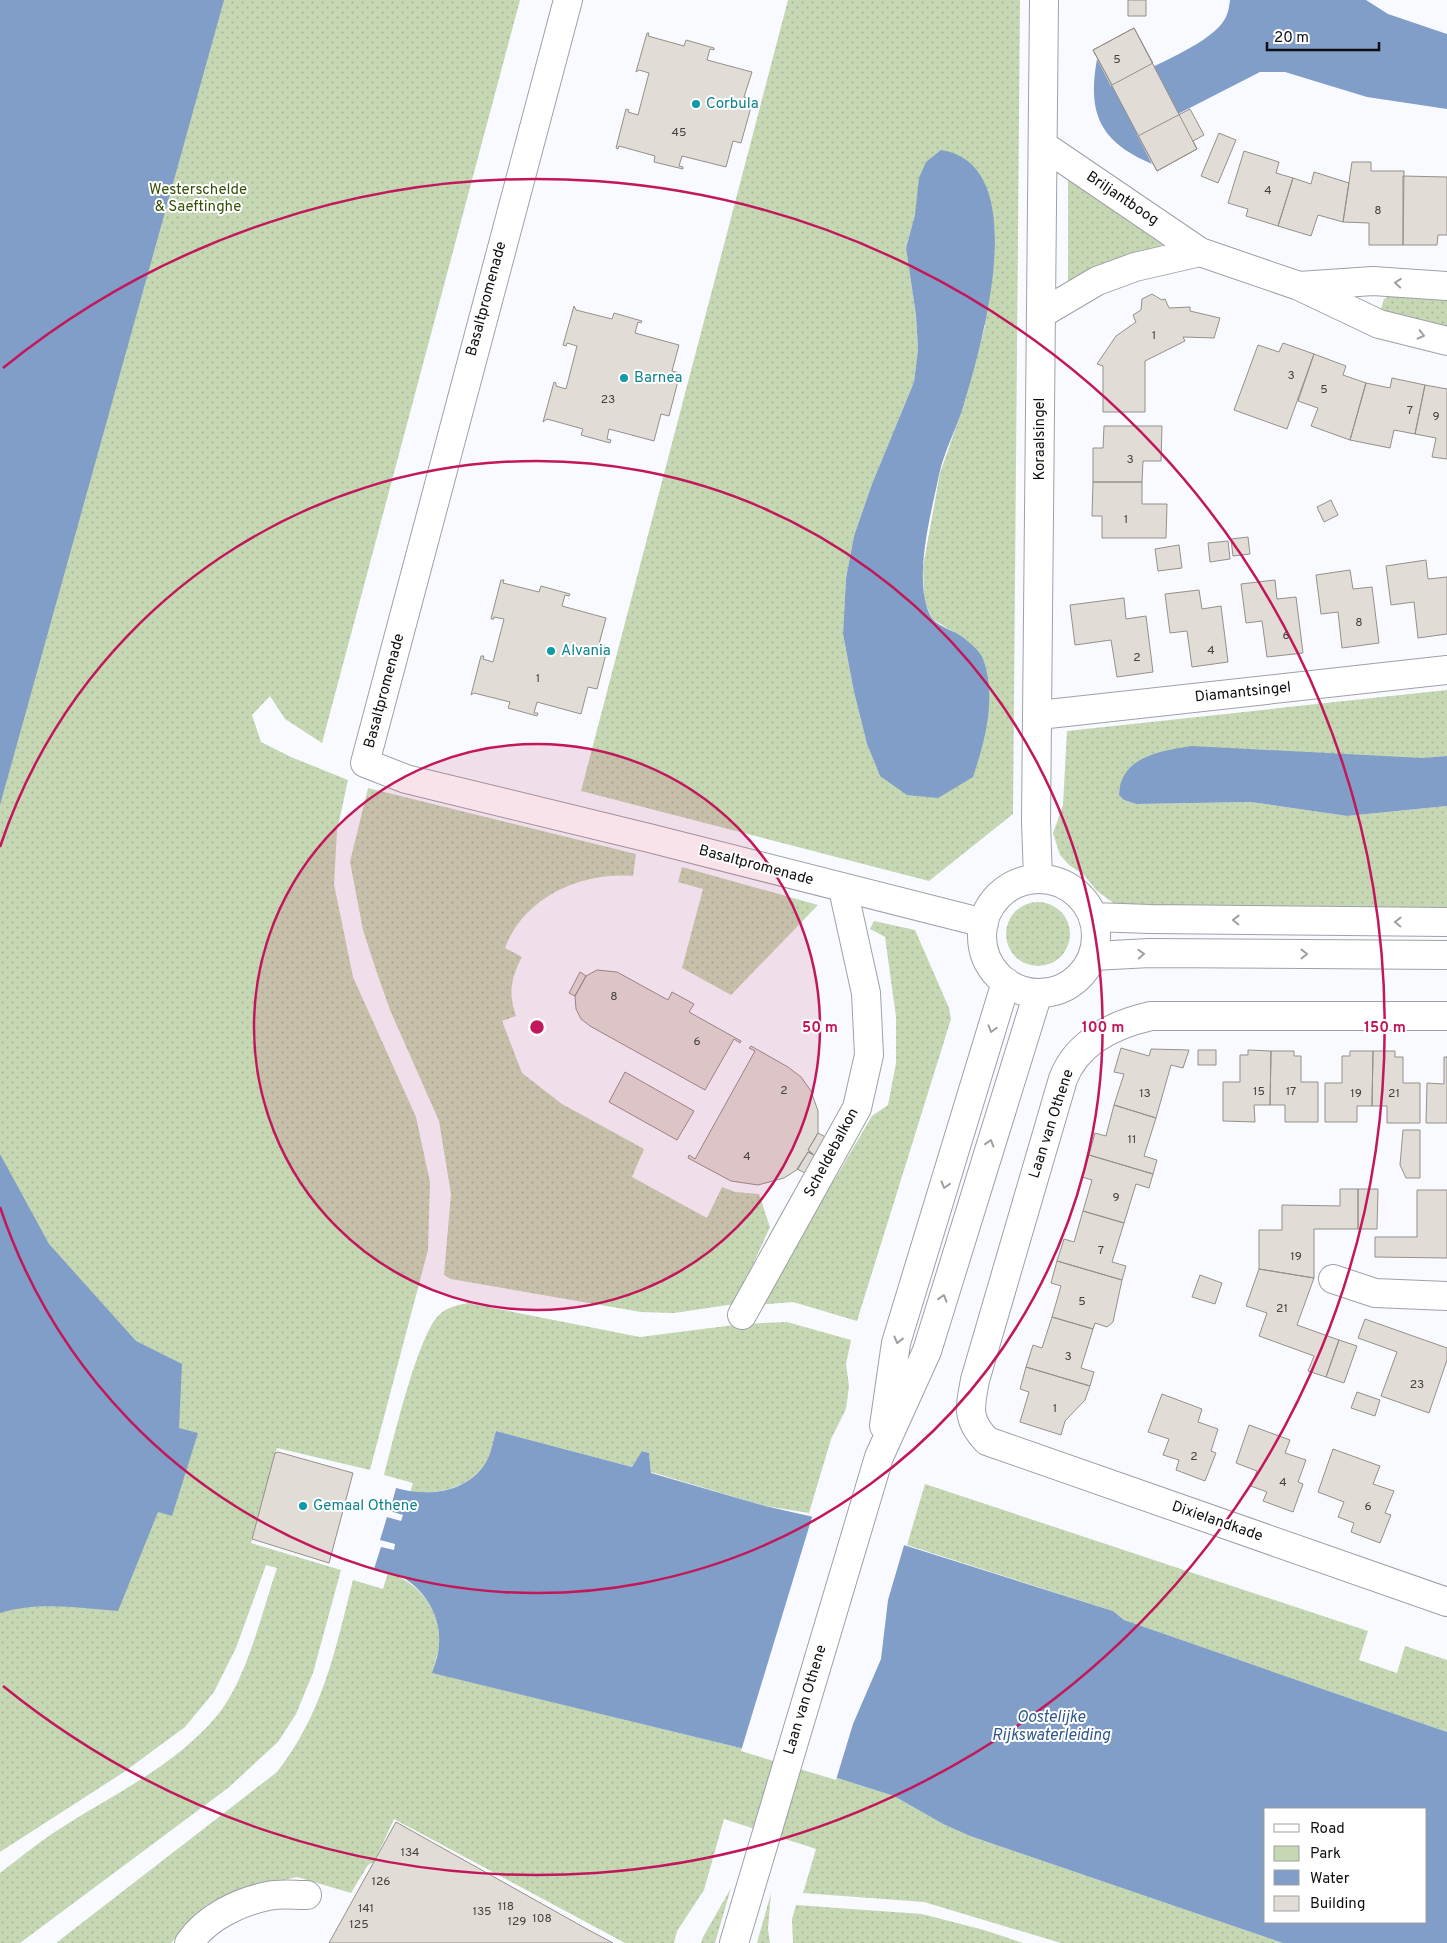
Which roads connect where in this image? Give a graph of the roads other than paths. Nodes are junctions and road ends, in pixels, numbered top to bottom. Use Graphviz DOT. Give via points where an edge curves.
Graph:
graph roads {
  1 [pos="568,0"];
  2 [pos="1044,0"];
  3 [pos="1044,146"];
  4 [pos="1200,252"];
  5 [pos="1299,286"];
  6 [pos="1447,286"];
  7 [pos="1041,314"];
  8 [pos="1447,341"];
  9 [pos="1447,670"];
  10 [pos="1039,715"];
  11 [pos="1038,879"];
  12 [pos="843,889"];
  13 [pos="1093,916"];
  14 [pos="1447,922"];
  15 [pos="984,923"];
  16 [pos="1447,954"];
  17 [pos="1093,956"];
  18 [pos="1006,982"];
  19 [pos="1038,993"];
  20 [pos="1447,1016"];
  21 [pos="1333,1278"];
  22 [pos="1447,1296"];
  23 [pos="742,1315"];
  24 [pos="988,1441"];
  25 [pos="879,1457"];
  26 [pos="1447,1602"];
  27 [pos="307,1895"];
  28 [pos="189,1943"];
  29 [pos="734,1943"];
  1 -- 12 [label="street, Basaltpromenade" via="365,763 406,779"];
  2 -- 3 [label="street, Koraalsingel"];
  3 -- 4 [label="street, Briljantboog"];
  3 -- 7 [label="street, Koraalsingel"];
  4 -- 5 [label="street, Briljantboog"];
  4 -- 7 [label="street" via="1135,267 1097,281"];
  6 -- 5 [label="street, Briljantboog, one-way" via="1373,281"];
  5 -- 8 [label="street, Briljantboog, one-way" via="1379,324"];
  7 -- 10 [label="street, Koraalsingel"];
  9 -- 10 [label="street, Diamantsingel"];
  10 -- 11 [label="street, Koraalsingel"];
  11 -- 13 [label="street" via="1062,883 1081,896"];
  11 -- 15 [label="street" via="1020,882 1003,892 990,906"];
  12 -- 15 [label="street, Basaltpromenade"];
  12 -- 23 [label="street, Scheldebalkon" via="866,993 869,1055 857,1108"];
  14 -- 13 [label="street, one-way"];
  13 -- 17 [label="street" via="1096,936"];
  15 -- 18 [label="street" via="986,956"];
  17 -- 16 [label="street, one-way"];
  17 -- 19 [label="street" via="1080,976 1061,989"];
  18 -- 19 [label="street" via="1021,990"];
  18 -- 25 [label="street, Laan van Othene, one-way" via="896,1343"];
  25 -- 19 [label="street, Laan van Othene, one-way" via="927,1351"];
  20 -- 24 [label="street, Laan van Othene" via="1152,1016 1126,1021 1085,1045 1063,1079 975,1380 969,1411 974,1428"];
  21 -- 22 [label="street" via="1375,1293"];
  24 -- 26 [label="street, Dixielandkade"];
  25 -- 29 [label="street, Laan van Othene"];
  27 -- 28 [label="street" via="269,1895 223,1912 196,1933"];
}
